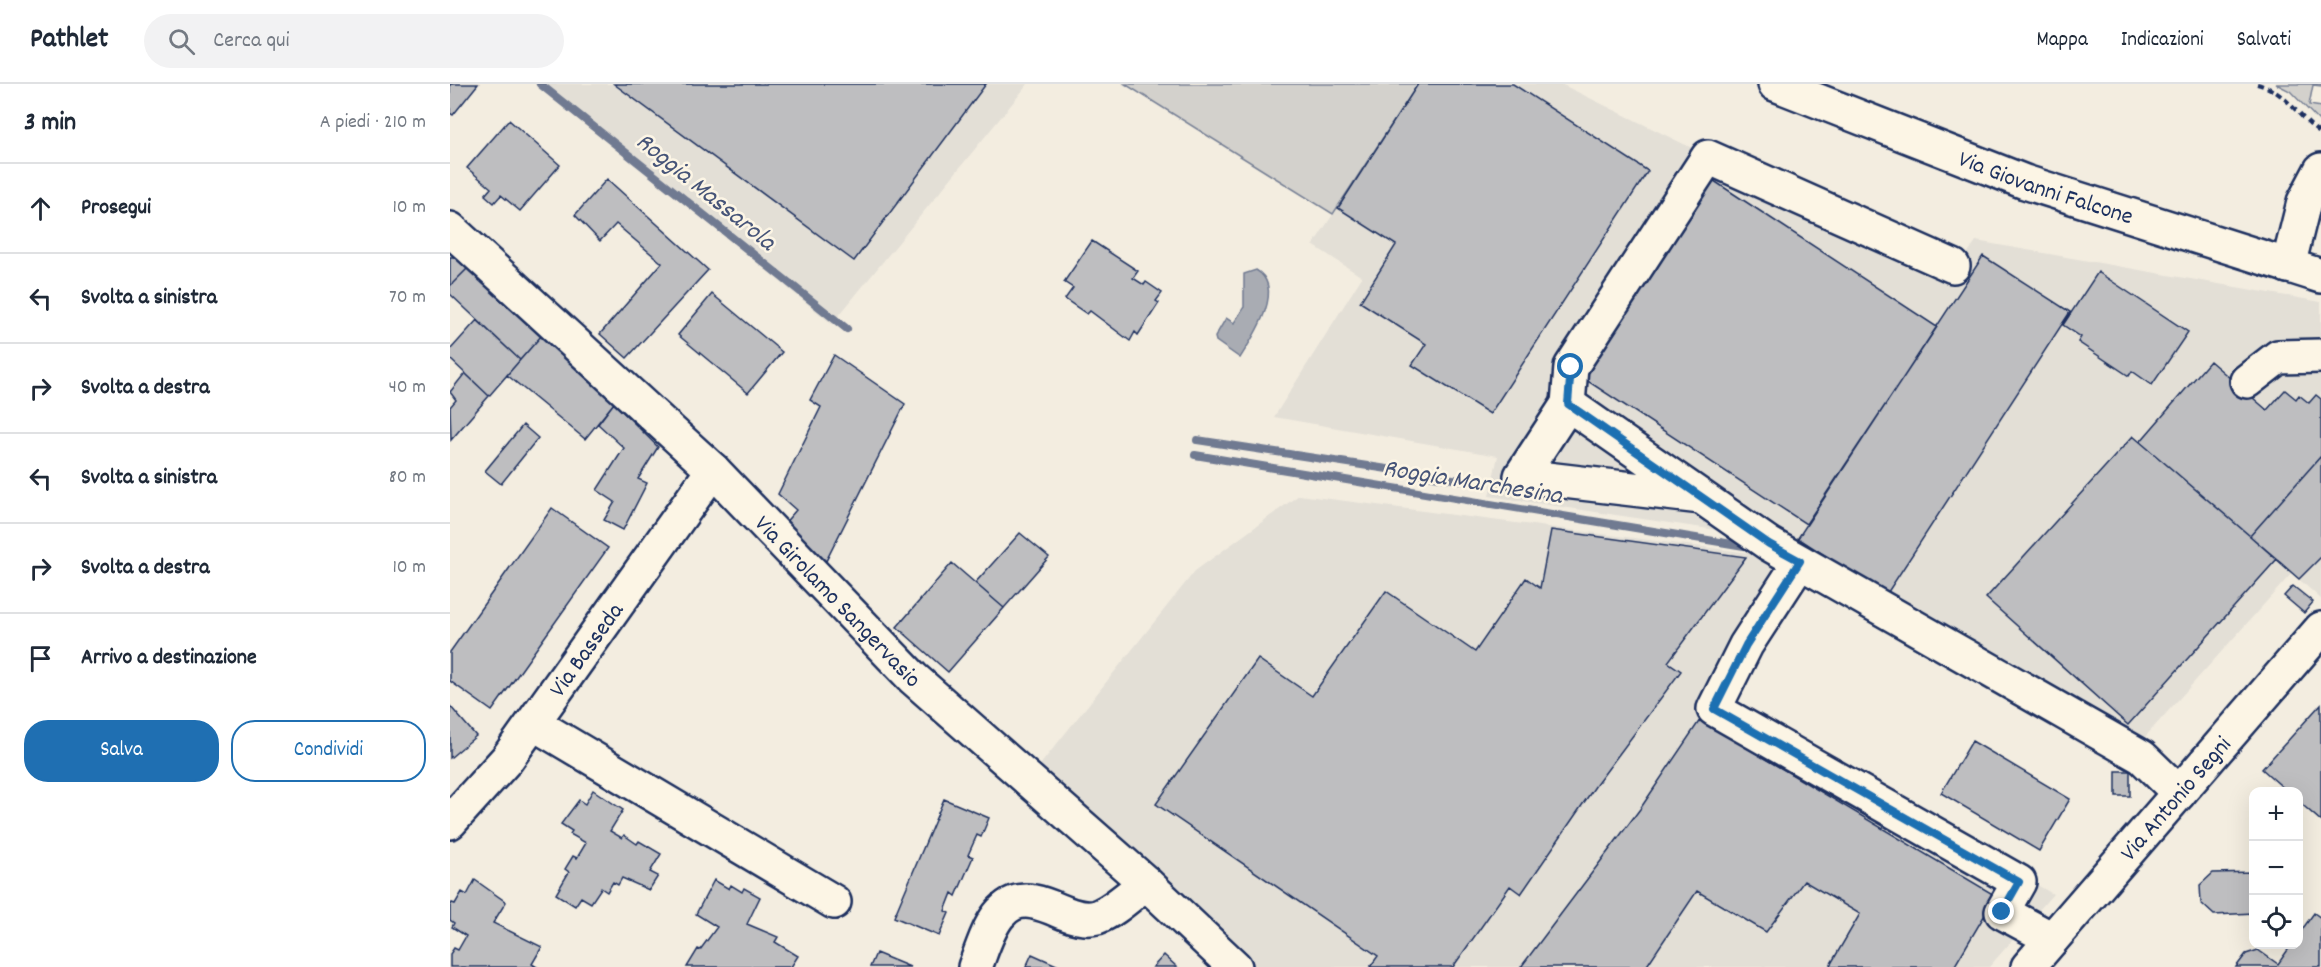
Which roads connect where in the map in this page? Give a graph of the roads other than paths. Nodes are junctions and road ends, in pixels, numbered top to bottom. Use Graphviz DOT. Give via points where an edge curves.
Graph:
graph roads {
  1 [pos="1776,84"];
  2 [pos="2321,170"];
  3 [pos="450,229"];
  4 [pos="1953,266"];
  5 [pos="2288,266"];
  6 [pos="2321,276"];
  7 [pos="2321,356"];
  8 [pos="2247,381"];
  9 [pos="1568,404"];
  10 [pos="713,470"];
  11 [pos="1701,497"];
  12 [pos="1800,561"];
  13 [pos="2321,629"];
  14 [pos="533,723"];
  15 [pos="2180,793"];
  16 [pos="450,822"];
  17 [pos="1146,883"];
  18 [pos="834,902"];
  19 [pos="2052,939"];
  20 [pos="975,967"];
  21 [pos="1235,967"];
  22 [pos="2028,967"];
  1 -- 5 [label="street, Via Giovanni Falcone" via="2025,182"];
  2 -- 5 [label="street" via="2304,202"];
  3 -- 10 [label="street, Via Girolamo Sangervasio"];
  4 -- 9 [label="street" via="1708,157 1571,367"];
  5 -- 6 [label="street, Via Giovanni Falcone"];
  7 -- 8 [label="street" via="2278,357"];
  9 -- 11 [label="street"];
  9 -- 11 [label="street" via="1521,476"];
  10 -- 14 [label="street, Via Basseda"];
  10 -- 17 [label="street, Via Girolamo Sangervasio" via="913,678"];
  11 -- 12 [label="street"];
  12 -- 15 [label="street" via="2142,757"];
  12 -- 19 [label="street" via="1746,645 1714,709 2019,882 2002,912"];
  13 -- 15 [label="street, Via Antonio Segni"];
  14 -- 16 [label="street, Via Basseda" via="507,759"];
  14 -- 18 [label="street"];
  15 -- 19 [label="street, Via Antonio Segni"];
  17 -- 20 [label="street" via="1096,917 1074,916 1034,902 1010,905 993,923"];
  17 -- 21 [label="street, Via Girolamo Sangervasio"];
  19 -- 22 [label="street, Via Antonio Segni"];
}
